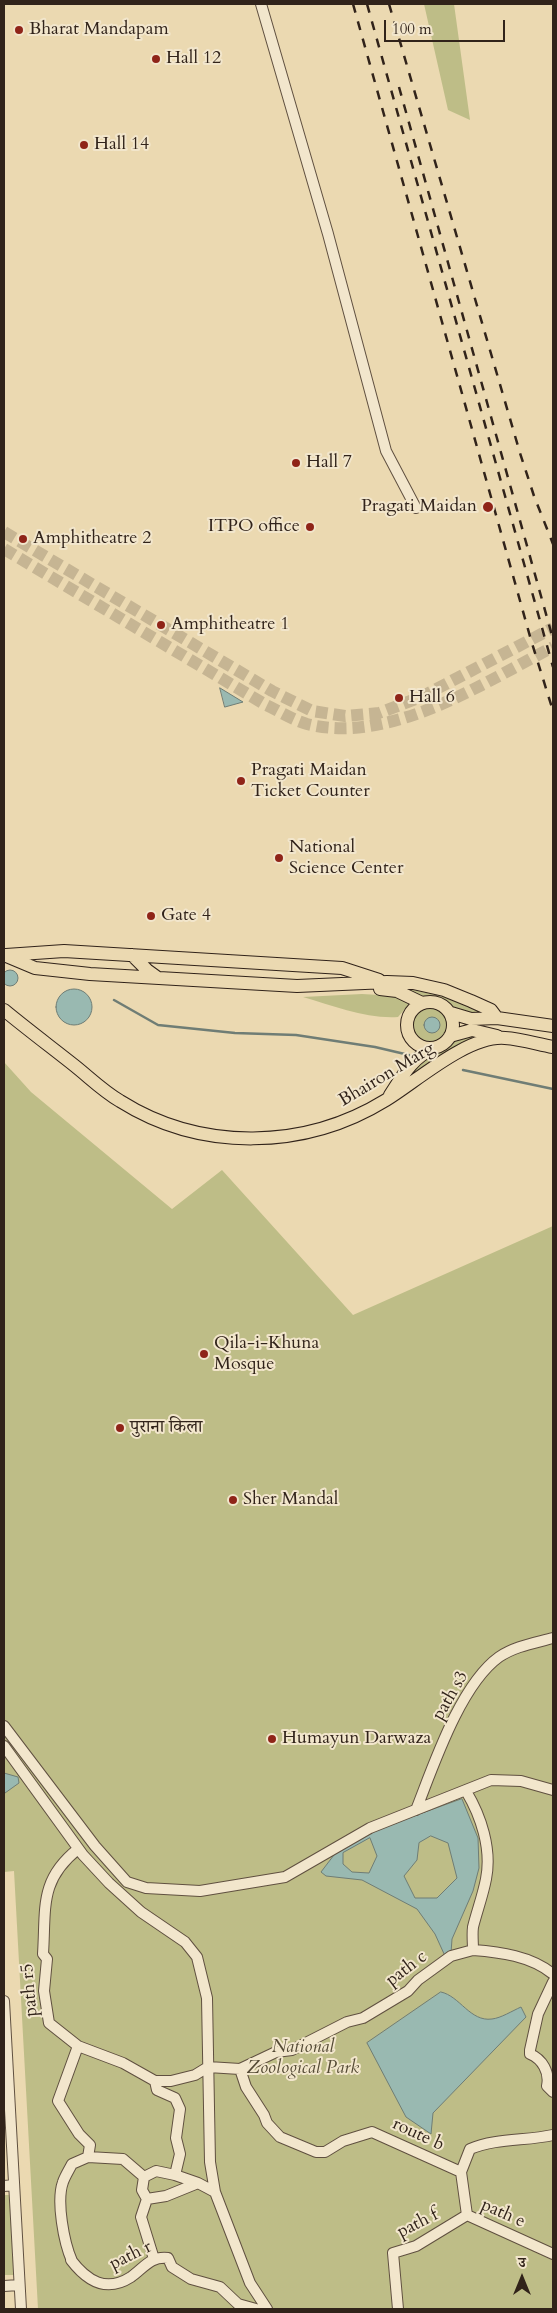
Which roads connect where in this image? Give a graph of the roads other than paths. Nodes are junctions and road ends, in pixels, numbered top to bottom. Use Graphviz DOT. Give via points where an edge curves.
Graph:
graph roads {
  1 [pos="261,4"];
  2 [pos="416,508"];
  3 [pos="4,955"];
  4 [pos="132,955"];
  5 [pos="159,978"];
  6 [pos="387,982"];
  7 [pos="343,984"];
  8 [pos="422,1003"];
  9 [pos="4,1010"];
  10 [pos="451,1014"];
  11 [pos="502,1019"];
  12 [pos="553,1026"];
  13 [pos="450,1036"];
  14 [pos="504,1038"];
  15 [pos="553,1046"];
  16 [pos="434,1048"];
  17 [pos="387,1099"];
  18 [pos="553,1638"];
  19 [pos="4,1726"];
  20 [pos="4,1746"];
  21 [pos="553,1790"];
  22 [pos="466,1791"];
  23 [pos="416,1810"];
  24 [pos="78,1849"];
  25 [pos="473,1950"];
  26 [pos="553,1974"];
  27 [pos="553,1982"];
  28 [pos="4,2001"];
  29 [pos="78,2046"];
  30 [pos="208,2067"];
  31 [pos="240,2069"];
  32 [pos="155,2081"];
  33 [pos="553,2092"];
  34 [pos="553,2135"];
  35 [pos="7,2137"];
  36 [pos="88,2157"];
  37 [pos="461,2172"];
  38 [pos="175,2175"];
  39 [pos="144,2177"];
  40 [pos="198,2183"];
  41 [pos="9,2186"];
  42 [pos="215,2192"];
  43 [pos="147,2200"];
  44 [pos="467,2215"];
  45 [pos="553,2254"];
  46 [pos="154,2259"];
  47 [pos="19,2285"];
  48 [pos="4,2286"];
  49 [pos="21,2309"];
  50 [pos="256,2309"];
  51 [pos="267,2309"];
  52 [pos="398,2309"];
  1 -- 2 [label="street" via="328,234 386,451"];
  3 -- 4 [label="main road" via="64,951"];
  3 -- 5 [label="main road" via="35,968"];
  4 -- 5 [label="main road"];
  4 -- 6 [label="main road" via="342,968"];
  5 -- 7 [label="main road" via="296,986"];
  6 -- 7 [label="main road"];
  6 -- 11 [label="main road" via="444,990 491,1010"];
  7 -- 8 [label="main road" via="397,991"];
  8 -- 10 [label="main road" via="436,1002"];
  8 -- 16 [label="main road" via="410,1012 407,1030 419,1045"];
  9 -- 17 [label="main road, Bhairon Marg" via="119,1101 151,1118 193,1132 238,1139 290,1136 340,1123"];
  10 -- 11 [label="main road" via="471,1019"];
  10 -- 13 [label="main road" via="454,1023"];
  11 -- 12 [label="main road"];
  11 -- 14 [label="main road"];
  13 -- 14 [label="main road" via="472,1030"];
  13 -- 16 [label="main road" via="444,1044"];
  14 -- 15 [label="main road, Bhairon Marg"];
  14 -- 17 [label="main road, Bhairon Marg" via="482,1040 469,1046"];
  16 -- 17 [label="main road" via="407,1067"];
  18 -- 23 [label="street, path s3" via="510,1651 484,1671 454,1719"];
  19 -- 23 [label="street" via="95,1846 127,1882 146,1888 200,1891 285,1877 370,1828"];
  20 -- 24 [label="street"];
  21 -- 22 [label="street" via="521,1781 491,1780"];
  22 -- 23 [label="street"];
  22 -- 25 [label="street" via="487,1844 489,1862 473,1930"];
  24 -- 29 [label="street, path r5" via="63,1861 52,1878 45,1903 43,1954 47,1959 44,1991 49,2023"];
  24 -- 30 [label="street" via="109,1883 141,1912 185,1942 197,1957 207,1998"];
  25 -- 26 [label="street" via="518,1957"];
  25 -- 31 [label="street, path c" via="451,1956 408,1991 363,2018"];
  27 -- 33 [label="street" via="538,2014 530,2050 530,2054 538,2057 544,2067 547,2086"];
  28 -- 35 [label="street"];
  29 -- 32 [label="street, path r5"];
  29 -- 36 [label="street" via="58,2101 90,2145"];
  30 -- 31 [label="street, path c"];
  30 -- 32 [label="street" via="195,2076"];
  30 -- 42 [label="street" via="210,2162"];
  31 -- 37 [label="street, route b" via="246,2087 267,2124 280,2137 316,2152 325,2152 343,2141 372,2132"];
  32 -- 38 [label="street, path r5" via="157,2090 175,2098 180,2108 176,2138 180,2154"];
  34 -- 37 [label="street, route b" via="477,2146 470,2150"];
  35 -- 41 [label="street"];
  36 -- 39 [label="street" via="123,2159"];
  36 -- 46 [label="street, path r" via="72,2164 62,2183 62,2218 71,2261 82,2275 98,2284 111,2284 130,2277"];
  37 -- 44 [label="street"];
  38 -- 39 [label="street" via="156,2171"];
  38 -- 40 [label="street"];
  39 -- 43 [label="street" via="142,2190"];
  40 -- 42 [label="street"];
  40 -- 43 [label="street"];
  41 -- 47 [label="street"];
  42 -- 51 [label="street" via="250,2283"];
  43 -- 46 [label="street" via="141,2217"];
  44 -- 45 [label="street, path e"];
  44 -- 52 [label="street, path f" via="416,2246 393,2253"];
  46 -- 50 [label="street, path r" via="168,2258 172,2267 191,2279 220,2287 238,2304"];
  47 -- 48 [label="street"];
  47 -- 49 [label="street"];
}
